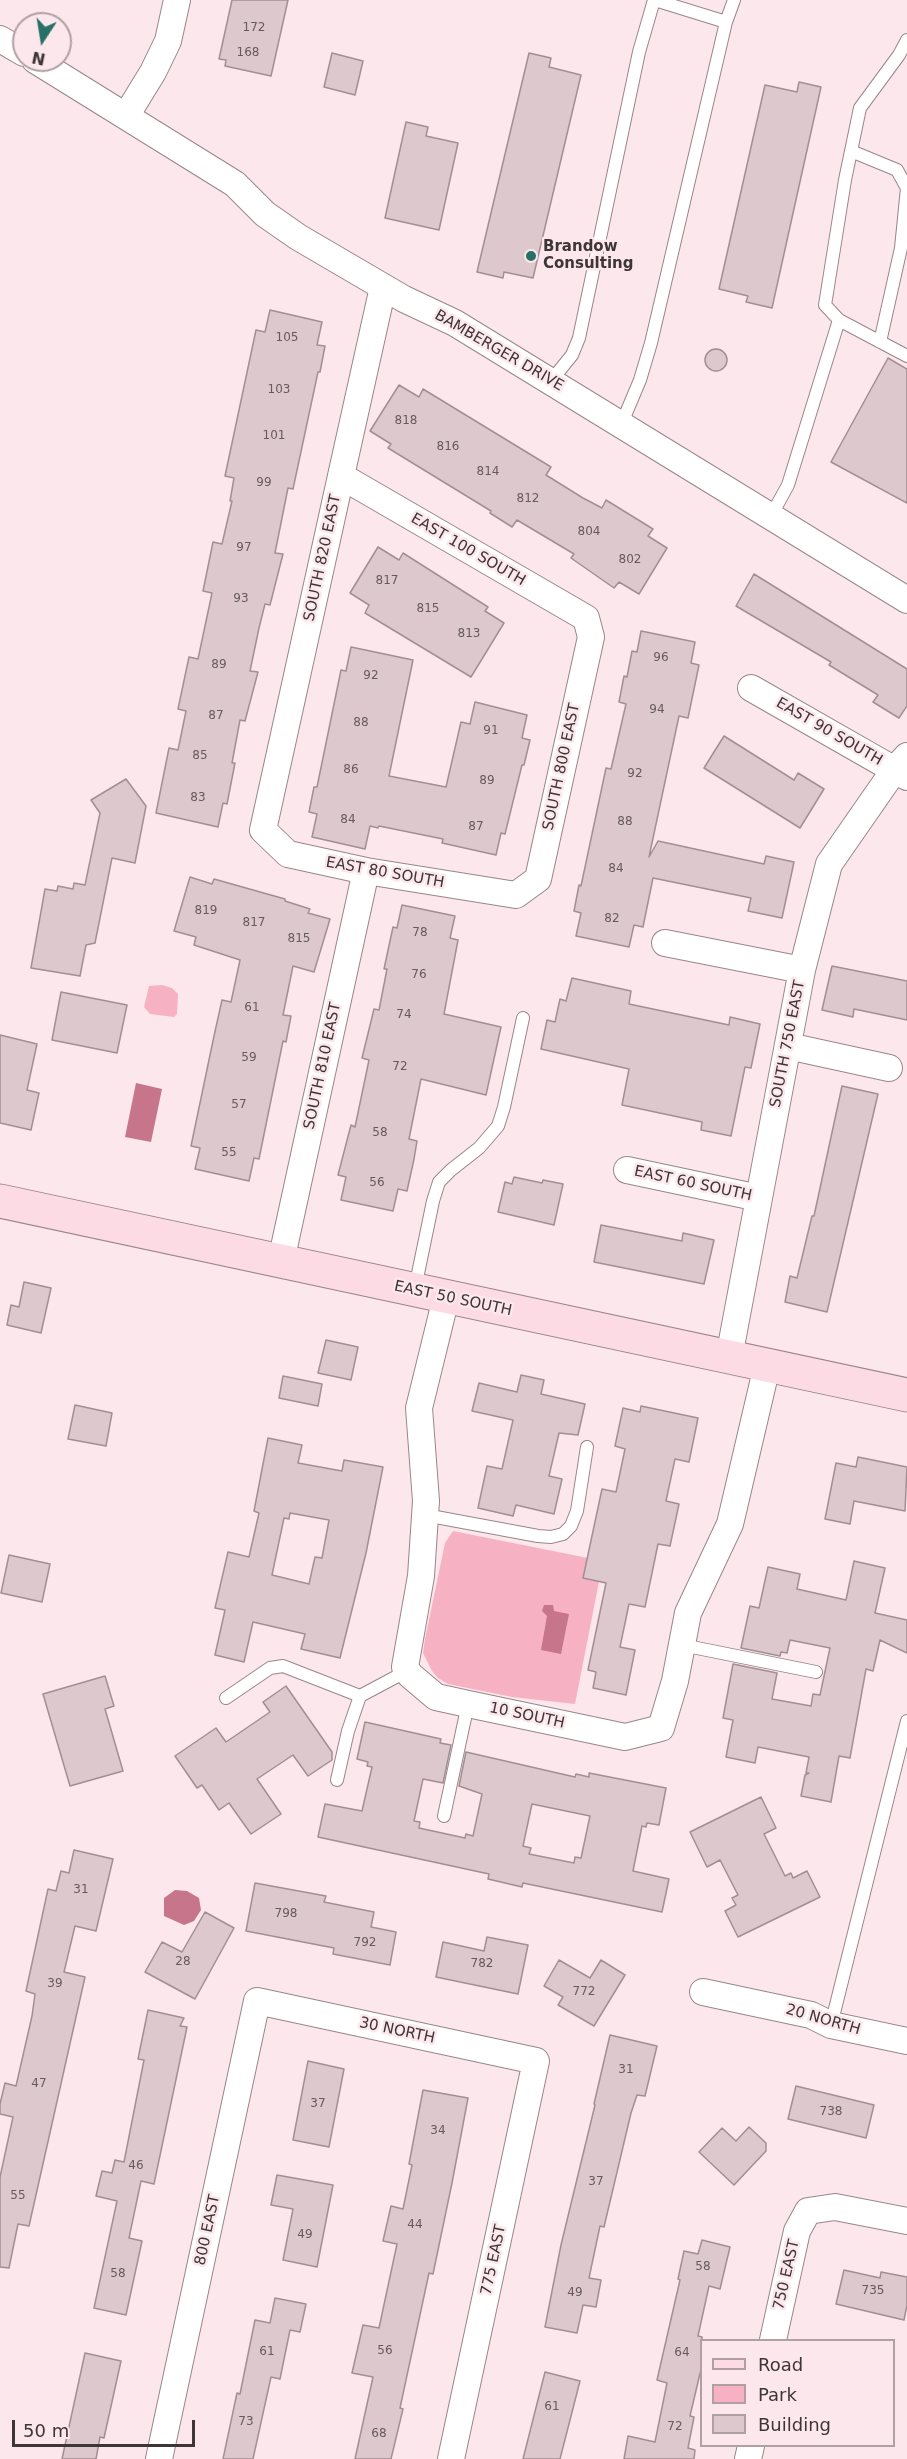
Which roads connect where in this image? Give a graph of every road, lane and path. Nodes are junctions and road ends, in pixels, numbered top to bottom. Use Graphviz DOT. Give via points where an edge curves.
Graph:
graph roads {
  1 [pos="177,0"];
  2 [pos="654,0"];
  3 [pos="734,0"];
  4 [pos="726,22"];
  5 [pos="907,40"];
  6 [pos="54,72"];
  7 [pos="126,116"];
  8 [pos="851,151"];
  9 [pos="383,286"];
  10 [pos="839,320"];
  11 [pos="880,342"];
  12 [pos="907,356"];
  13 [pos="551,381"];
  14 [pos="621,425"];
  15 [pos="341,476"];
  16 [pos="771,516"];
  17 [pos="907,600"];
  18 [pos="588,629"];
  19 [pos="751,688"];
  20 [pos="903,767"];
  21 [pos="263,830"];
  22 [pos="366,871"];
  23 [pos="516,895"];
  24 [pos="665,943"];
  25 [pos="802,970"];
  26 [pos="523,1018"];
  27 [pos="788,1046"];
  28 [pos="889,1068"];
  29 [pos="627,1170"];
  30 [pos="759,1198"];
  31 [pos="0,1201"];
  32 [pos="281,1262"];
  33 [pos="414,1290"];
  34 [pos="446,1298"];
  35 [pos="729,1357"];
  36 [pos="767,1366"];
  37 [pos="907,1395"];
  38 [pos="587,1447"];
  39 [pos="425,1515"];
  40 [pos="682,1644"];
  41 [pos="406,1669"];
  42 [pos="816,1672"];
  43 [pos="360,1696"];
  44 [pos="226,1698"];
  45 [pos="468,1704"];
  46 [pos="907,1721"];
  47 [pos="337,1780"];
  48 [pos="444,1816"];
  49 [pos="703,1992"];
  50 [pos="257,2001"];
  51 [pos="831,2025"];
  52 [pos="907,2042"];
  53 [pos="536,2061"];
  54 [pos="907,2221"];
  55 [pos="773,2339"];
  56 [pos="159,2459"];
  57 [pos="452,2459"];
  1 -- 7 [label="street" via="168,40"];
  2 -- 4 [label="lane"];
  2 -- 13 [label="lane" via="639,52 579,338 572,355"];
  3 -- 4 [label="lane"];
  4 -- 14 [label="lane" via="651,343"];
  5 -- 8 [label="lane" via="860,108"];
  6 -- 7 [label="street, BAMBERGER DRIVE"];
  7 -- 9 [label="street, BAMBERGER DRIVE" via="235,184 265,214 298,237"];
  8 -- 10 [label="lane" via="825,305"];
  8 -- 11 [label="lane" via="897,170 907,188 901,248"];
  9 -- 13 [label="street, BAMBERGER DRIVE" via="455,323"];
  9 -- 15 [label="street, SOUTH 820 EAST"];
  10 -- 11 [label="lane"];
  10 -- 16 [label="lane" via="788,485"];
  11 -- 12 [label="lane"];
  13 -- 14 [label="street, BAMBERGER DRIVE"];
  14 -- 16 [label="street, BAMBERGER DRIVE"];
  15 -- 18 [label="street, EAST 100 SOUTH" via="586,618"];
  15 -- 21 [label="street, SOUTH 820 EAST"];
  16 -- 17 [label="street, BAMBERGER DRIVE"];
  18 -- 23 [label="street, SOUTH 800 EAST" via="591,637 538,879"];
  19 -- 20 [label="street, EAST 90 SOUTH"];
  20 -- 25 [label="street, SOUTH 750 EAST" via="829,864"];
  21 -- 22 [label="street, EAST 80 SOUTH" via="288,854"];
  22 -- 23 [label="street, EAST 80 SOUTH"];
  22 -- 32 [label="street, SOUTH 810 EAST"];
  24 -- 25 [label="street"];
  25 -- 27 [label="street, SOUTH 750 EAST"];
  26 -- 33 [label="lane" via="498,1126 440,1182"];
  27 -- 28 [label="street"];
  27 -- 30 [label="street, SOUTH 750 EAST"];
  29 -- 30 [label="street, EAST 60 SOUTH"];
  30 -- 35 [label="street, SOUTH 750 EAST"];
  31 -- 32 [label="main road, EAST 50 SOUTH"];
  32 -- 33 [label="main road, EAST 50 SOUTH"];
  33 -- 34 [label="main road, EAST 50 SOUTH"];
  34 -- 35 [label="main road, EAST 50 SOUTH"];
  34 -- 39 [label="street" via="418,1408"];
  35 -- 36 [label="main road, EAST 50 SOUTH"];
  36 -- 37 [label="main road, EAST 50 SOUTH"];
  36 -- 40 [label="street" via="729,1524 688,1612"];
  38 -- 39 [label="lane" via="577,1511 563,1534 538,1536"];
  39 -- 41 [label="street" via="421,1576"];
  40 -- 42 [label="lane"];
  40 -- 45 [label="street, 10 SOUTH" via="662,1728 625,1737"];
  41 -- 43 [label="lane"];
  41 -- 45 [label="street, 10 SOUTH" via="436,1697"];
  43 -- 44 [label="lane" via="283,1666 270,1668"];
  43 -- 47 [label="lane"];
  45 -- 48 [label="lane"];
  46 -- 51 [label="lane"];
  49 -- 51 [label="street, 20 NORTH" via="811,2015"];
  50 -- 53 [label="street, 30 NORTH"];
  50 -- 56 [label="street, 800 EAST"];
  51 -- 52 [label="street, 20 NORTH"];
  53 -- 57 [label="street, 775 EAST"];
  54 -- 55 [label="street, 750 EAST" via="835,2207 808,2211 797,2231"];
}
